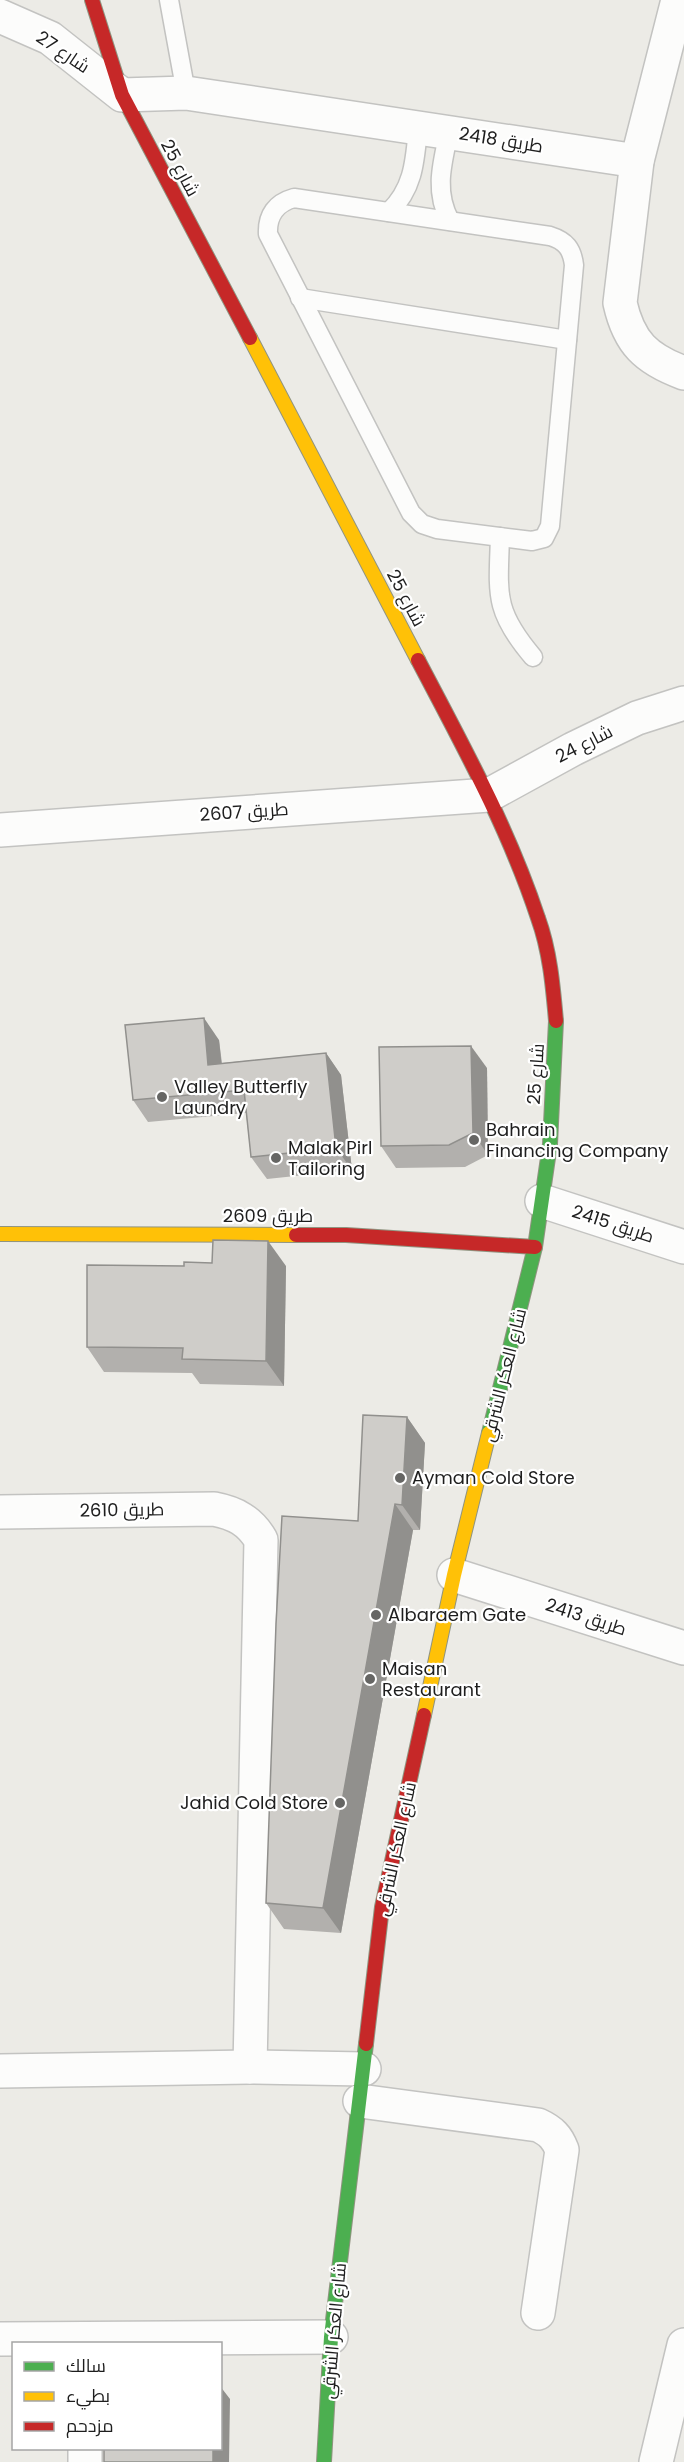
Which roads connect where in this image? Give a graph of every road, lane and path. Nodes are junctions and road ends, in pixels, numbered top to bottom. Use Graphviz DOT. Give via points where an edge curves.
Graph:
graph roads {
  1 [pos="92,0"];
  2 [pos="169,0"];
  3 [pos="678,0"];
  4 [pos="0,16"];
  5 [pos="671,74"];
  6 [pos="186,93"];
  7 [pos="122,95"];
  8 [pos="434,130"];
  9 [pos="637,161"];
  10 [pos="389,212"];
  11 [pos="450,221"];
  12 [pos="300,298"];
  13 [pos="567,340"];
  14 [pos="684,373"];
  15 [pos="500,537"];
  16 [pos="533,657"];
  17 [pos="684,703"];
  18 [pos="489,795"];
  19 [pos="0,830"];
  20 [pos="542,1201"];
  21 [pos="0,1234"];
  22 [pos="536,1247"];
  23 [pos="684,1247"];
  24 [pos="0,1512"];
  25 [pos="454,1575"];
  26 [pos="684,1648"];
  27 [pos="250,2067"];
  28 [pos="364,2069"];
  29 [pos="0,2071"];
  30 [pos="360,2101"];
  31 [pos="538,2313"];
  32 [pos="331,2337"];
  33 [pos="0,2339"];
  34 [pos="84,2341"];
  35 [pos="684,2345"];
  36 [pos="324,2462"];
  37 [pos="656,2462"];
  1 -- 7 [label="street, شارع 25"];
  2 -- 6 [label="lane"];
  3 -- 5 [label="street"];
  4 -- 7 [label="street, شارع 27" via="50,38"];
  5 -- 9 [label="street"];
  6 -- 7 [label="street, طريق 2418"];
  6 -- 8 [label="street, طريق 2418"];
  7 -- 18 [label="street, شارع 25"];
  8 -- 9 [label="street, طريق 2418"];
  8 -- 10 [label="lane" via="409,187"];
  8 -- 11 [label="lane" via="439,187"];
  9 -- 14 [label="street" via="620,303 631,336 644,352 658,363"];
  10 -- 11 [label="lane"];
  10 -- 12 [label="lane" via="303,199 284,201 276,207 267,224 268,234"];
  11 -- 13 [label="lane" via="550,236 568,246 574,265"];
  12 -- 13 [label="lane"];
  12 -- 15 [label="lane" via="416,520 430,528"];
  13 -- 15 [label="lane" via="548,533 531,541"];
  15 -- 16 [label="lane" via="500,602 513,634"];
  17 -- 18 [label="street, شارع 24" via="637,718"];
  18 -- 19 [label="street, طريق 2607"];
  18 -- 20 [label="street, شارع 25" via="539,919 552,978 557,1032"];
  20 -- 22 [label="street, شارع 25"];
  20 -- 23 [label="street, طريق 2415"];
  21 -- 22 [label="street, طريق 2609" via="346,1235"];
  22 -- 25 [label="street, شارع العكر الشرقي"];
  24 -- 27 [label="street, طريق 2610" via="214,1509 243,1519 261,1540"];
  25 -- 26 [label="street, طريق 2413"];
  25 -- 28 [label="street, شارع العكر الشرقي" via="382,1907"];
  27 -- 28 [label="street"];
  27 -- 29 [label="street"];
  28 -- 30 [label="street, شارع العكر الشرقي"];
  30 -- 31 [label="street" via="538,2125 557,2139 562,2150"];
  30 -- 32 [label="street, شارع العكر الشرقي"];
  32 -- 34 [label="street"];
  32 -- 36 [label="street, شارع العكر الشرقي"];
  33 -- 34 [label="street"];
  35 -- 37 [label="street"];
}
